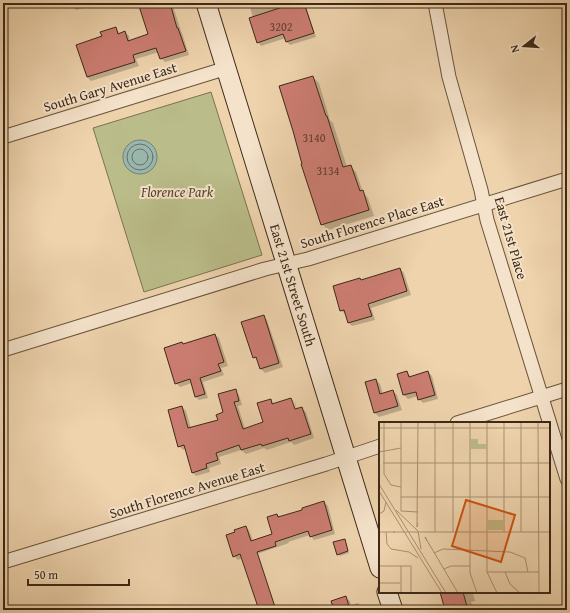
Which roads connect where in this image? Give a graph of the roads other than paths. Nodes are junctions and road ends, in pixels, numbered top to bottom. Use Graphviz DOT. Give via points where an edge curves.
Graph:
graph roads {
  1 [pos="206,3"];
  2 [pos="435,3"];
  3 [pos="227,68"];
  4 [pos="3,137"];
  5 [pos="567,179"];
  6 [pos="484,204"];
  7 [pos="286,264"];
  8 [pos="3,350"];
  9 [pos="567,389"];
  10 [pos="542,397"];
  11 [pos="460,422"];
  12 [pos="550,422"];
  13 [pos="550,423"];
  14 [pos="379,446"];
  15 [pos="346,457"];
  16 [pos="567,479"];
  17 [pos="3,562"];
  18 [pos="379,565"];
  19 [pos="387,593"];
  20 [pos="393,610"];
  1 -- 3 [label="main road, East 21st Street South"];
  2 -- 6 [label="street, East 21st Place" via="449,77"];
  3 -- 4 [label="street, South Gary Avenue East"];
  3 -- 7 [label="main road, East 21st Street South"];
  5 -- 6 [label="street, South Florence Place East"];
  6 -- 7 [label="street, South Florence Place East"];
  6 -- 10 [label="street, East 21st Place"];
  7 -- 8 [label="street, South Florence Place East"];
  7 -- 15 [label="main road, East 21st Street South"];
  9 -- 10 [label="street"];
  10 -- 11 [label="street"];
  10 -- 12 [label="street, East 21st Place"];
  13 -- 16 [label="street, East 21st Place"];
  14 -- 15 [label="street, South Florence Avenue East"];
  15 -- 17 [label="street, South Florence Avenue East"];
  15 -- 18 [label="main road, East 21st Street South"];
  19 -- 20 [label="main road"];
}
